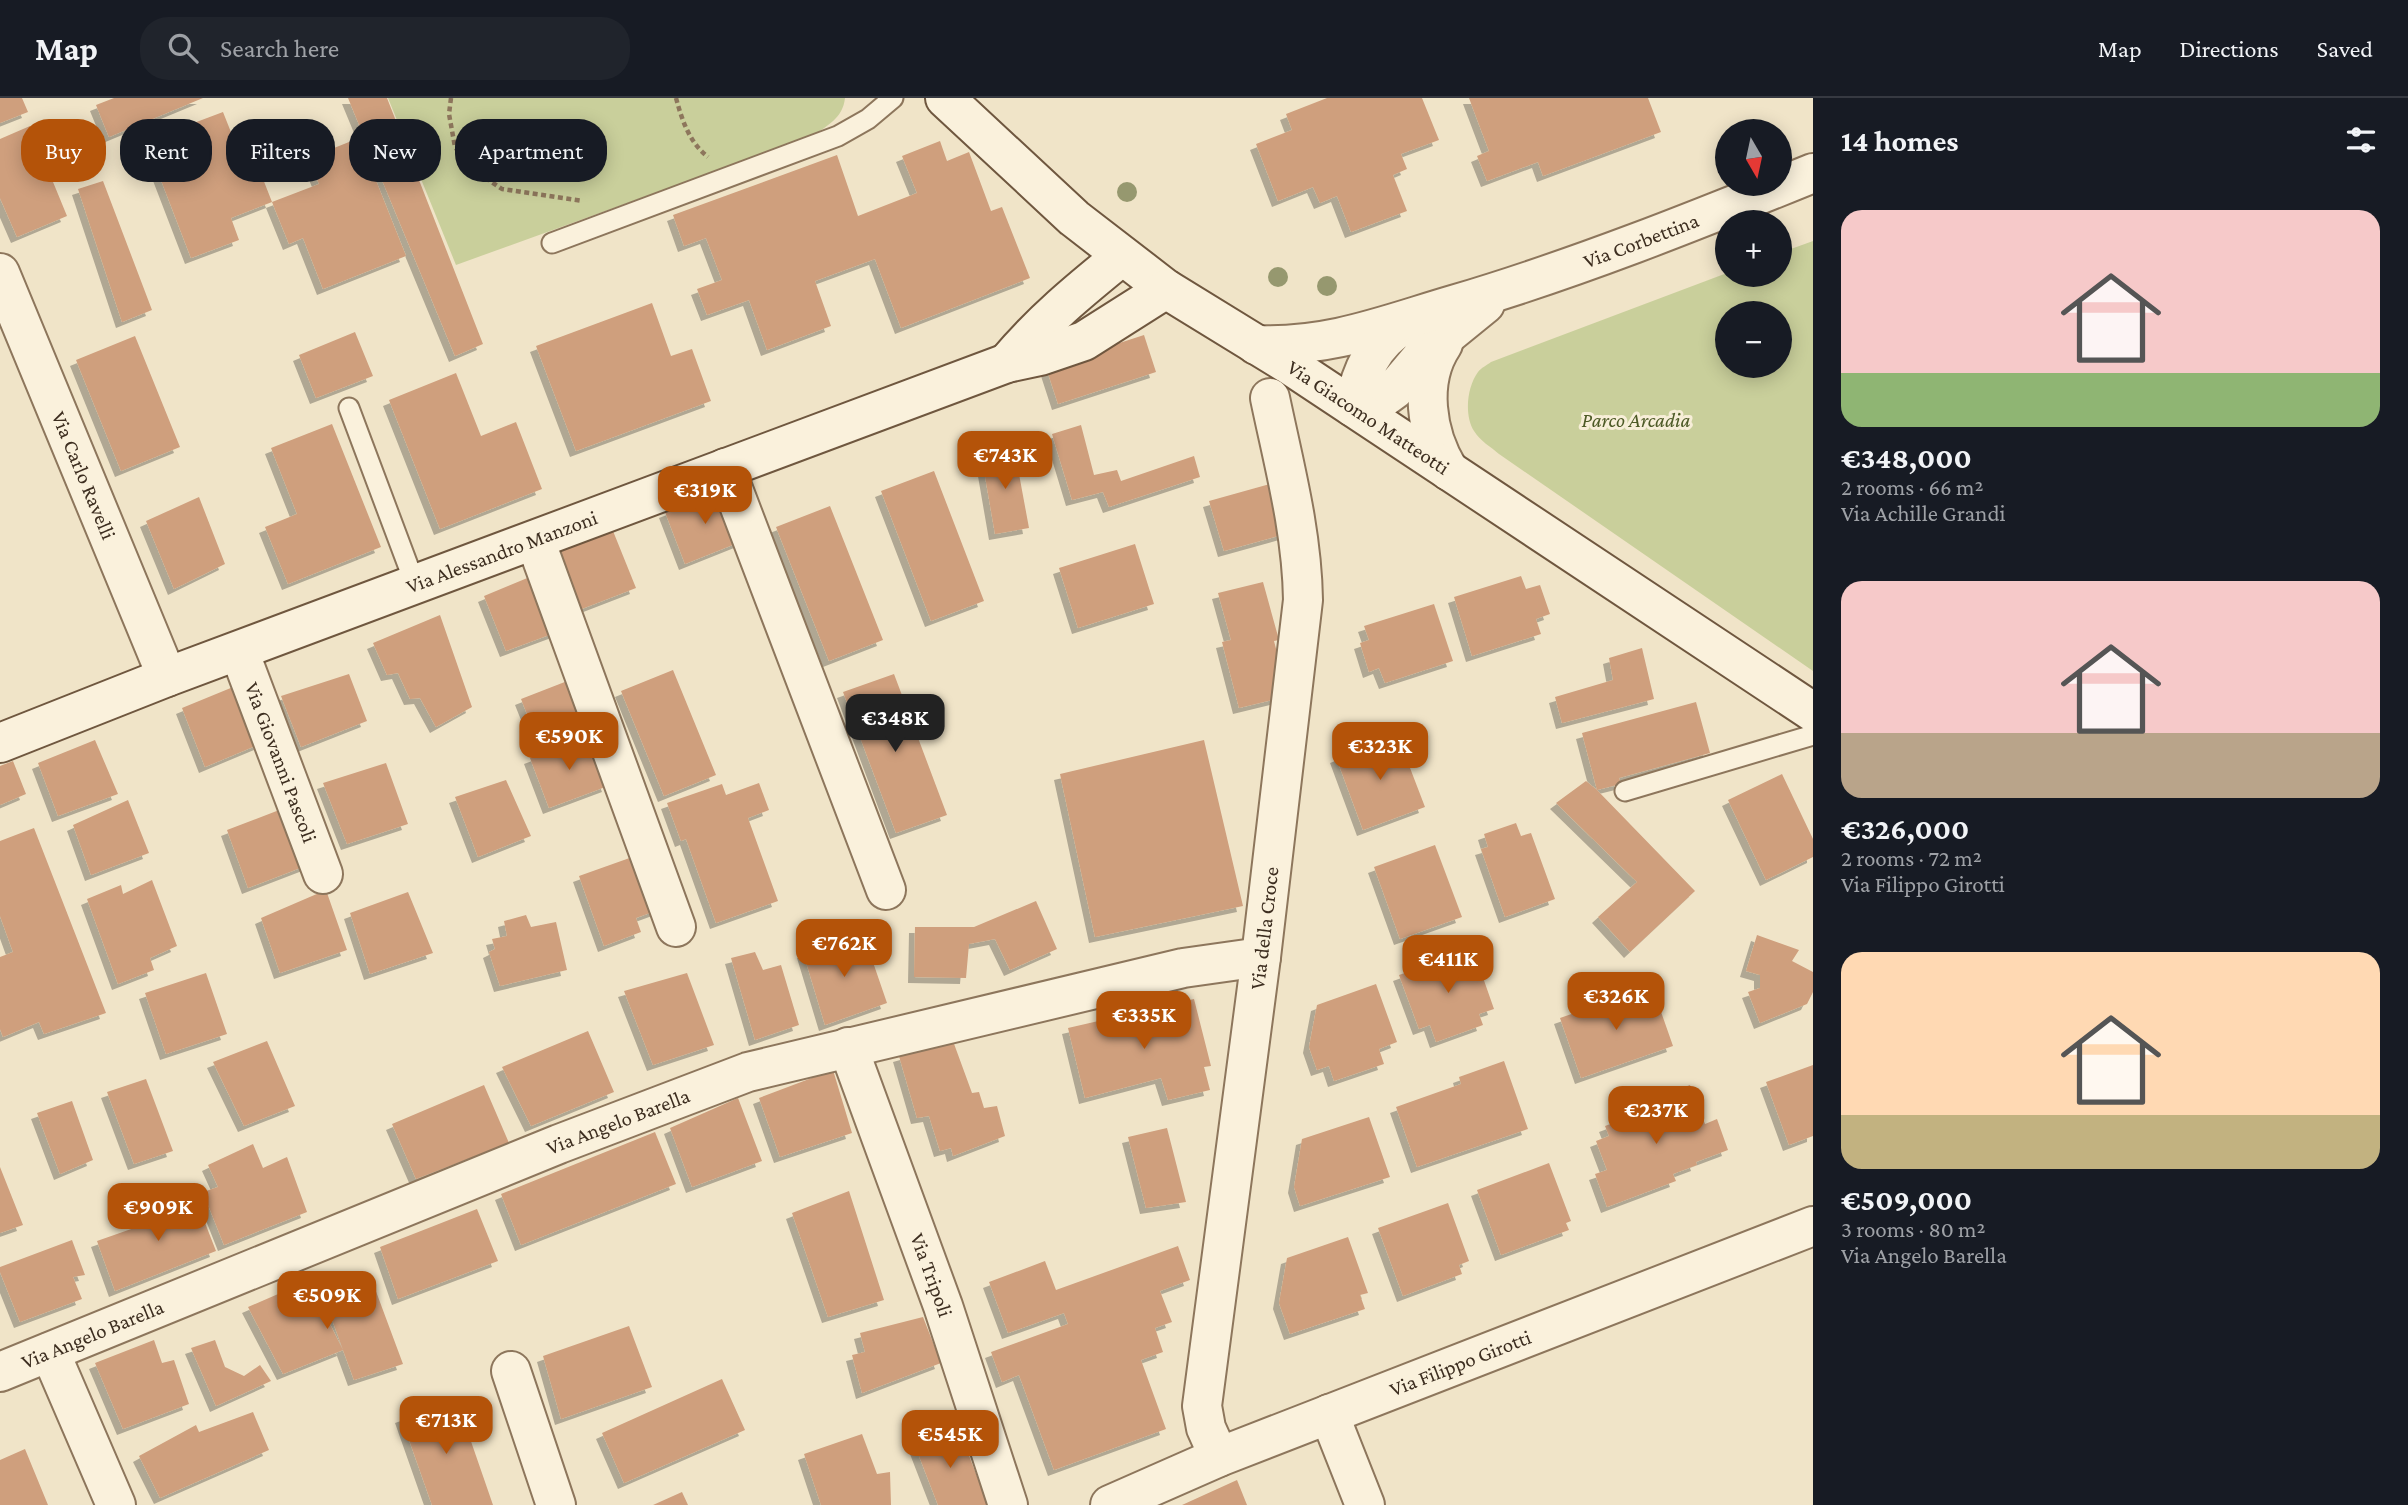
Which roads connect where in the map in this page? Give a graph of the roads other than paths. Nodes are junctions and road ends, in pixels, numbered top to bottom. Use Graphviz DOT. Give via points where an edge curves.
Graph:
graph roads {
  1 [pos="893,98"];
  2 [pos="944,98"];
  3 [pos="1813,173"];
  4 [pos="552,243"];
  5 [pos="1122,256"];
  6 [pos="0,274"];
  7 [pos="1166,289"];
  8 [pos="1435,325"];
  9 [pos="1256,345"];
  10 [pos="1007,363"];
  11 [pos="1270,398"];
  12 [pos="1353,407"];
  13 [pos="349,408"];
  14 [pos="725,468"];
  15 [pos="1449,471"];
  16 [pos="535,540"];
  17 [pos="415,584"];
  18 [pos="239,651"];
  19 [pos="167,677"];
  20 [pos="1813,712"];
  21 [pos="1813,735"];
  22 [pos="0,743"];
  23 [pos="1625,791"];
  24 [pos="323,874"];
  25 [pos="886,890"];
  26 [pos="676,927"];
  27 [pos="1261,957"];
  28 [pos="848,1047"];
  29 [pos="1813,1226"];
  30 [pos="50,1352"];
  31 [pos="511,1371"];
  32 [pos="0,1372"];
  33 [pos="1329,1414"];
  34 [pos="1219,1457"];
  35 [pos="116,1505"];
  36 [pos="556,1505"];
  37 [pos="1008,1505"];
  38 [pos="1110,1505"];
  39 [pos="1365,1505"];
  1 -- 4 [label="lane" via="838,136"];
  2 -- 5 [label="street, Via Giacomo Matteotti"];
  3 -- 8 [label="street, Via Corbettina" via="1506,290"];
  5 -- 7 [label="street, Via Giacomo Matteotti"];
  5 -- 10 [label="street" via="1032,332"];
  6 -- 19 [label="street, Via Carlo Ravelli"];
  7 -- 9 [label="street, Via Giacomo Matteotti"];
  7 -- 10 [label="street, Via Alessandro Manzoni" via="1084,341"];
  8 -- 9 [label="street, Via Corbettina" via="1320,343"];
  8 -- 12 [label="street, Via Corbettina" via="1394,331 1380,344 1366,363"];
  8 -- 15 [label="street" via="1428,405 1439,454"];
  9 -- 12 [label="street, Via Giacomo Matteotti"];
  10 -- 14 [label="street, Via Alessandro Manzoni"];
  11 -- 27 [label="street, Via della Croce" via="1297,526 1303,600"];
  12 -- 15 [label="street, Via Giacomo Matteotti"];
  13 -- 17 [label="lane"];
  14 -- 16 [label="street, Via Alessandro Manzoni"];
  14 -- 25 [label="street"];
  15 -- 20 [label="street, Via Giacomo Matteotti"];
  16 -- 17 [label="street, Via Alessandro Manzoni"];
  16 -- 26 [label="street"];
  17 -- 18 [label="street, Via Alessandro Manzoni"];
  18 -- 19 [label="street, Via Alessandro Manzoni"];
  18 -- 24 [label="street, Via Giovanni Pascoli"];
  19 -- 22 [label="street, Via Alessandro Manzoni"];
  21 -- 23 [label="lane"];
  27 -- 28 [label="street, Via Angelo Barella" via="1183,968"];
  27 -- 34 [label="street, Via della Croce" via="1202,1406"];
  28 -- 30 [label="street, Via Angelo Barella" via="748,1072 559,1144"];
  28 -- 37 [label="street, Via Tripoli" via="943,1306"];
  29 -- 33 [label="street, Via Filippo Girotti"];
  30 -- 32 [label="street, Via Angelo Barella"];
  30 -- 35 [label="street"];
  31 -- 36 [label="street"];
  33 -- 34 [label="street, Via Filippo Girotti"];
  33 -- 39 [label="street"];
  34 -- 38 [label="street, Via Filippo Girotti"];
}
